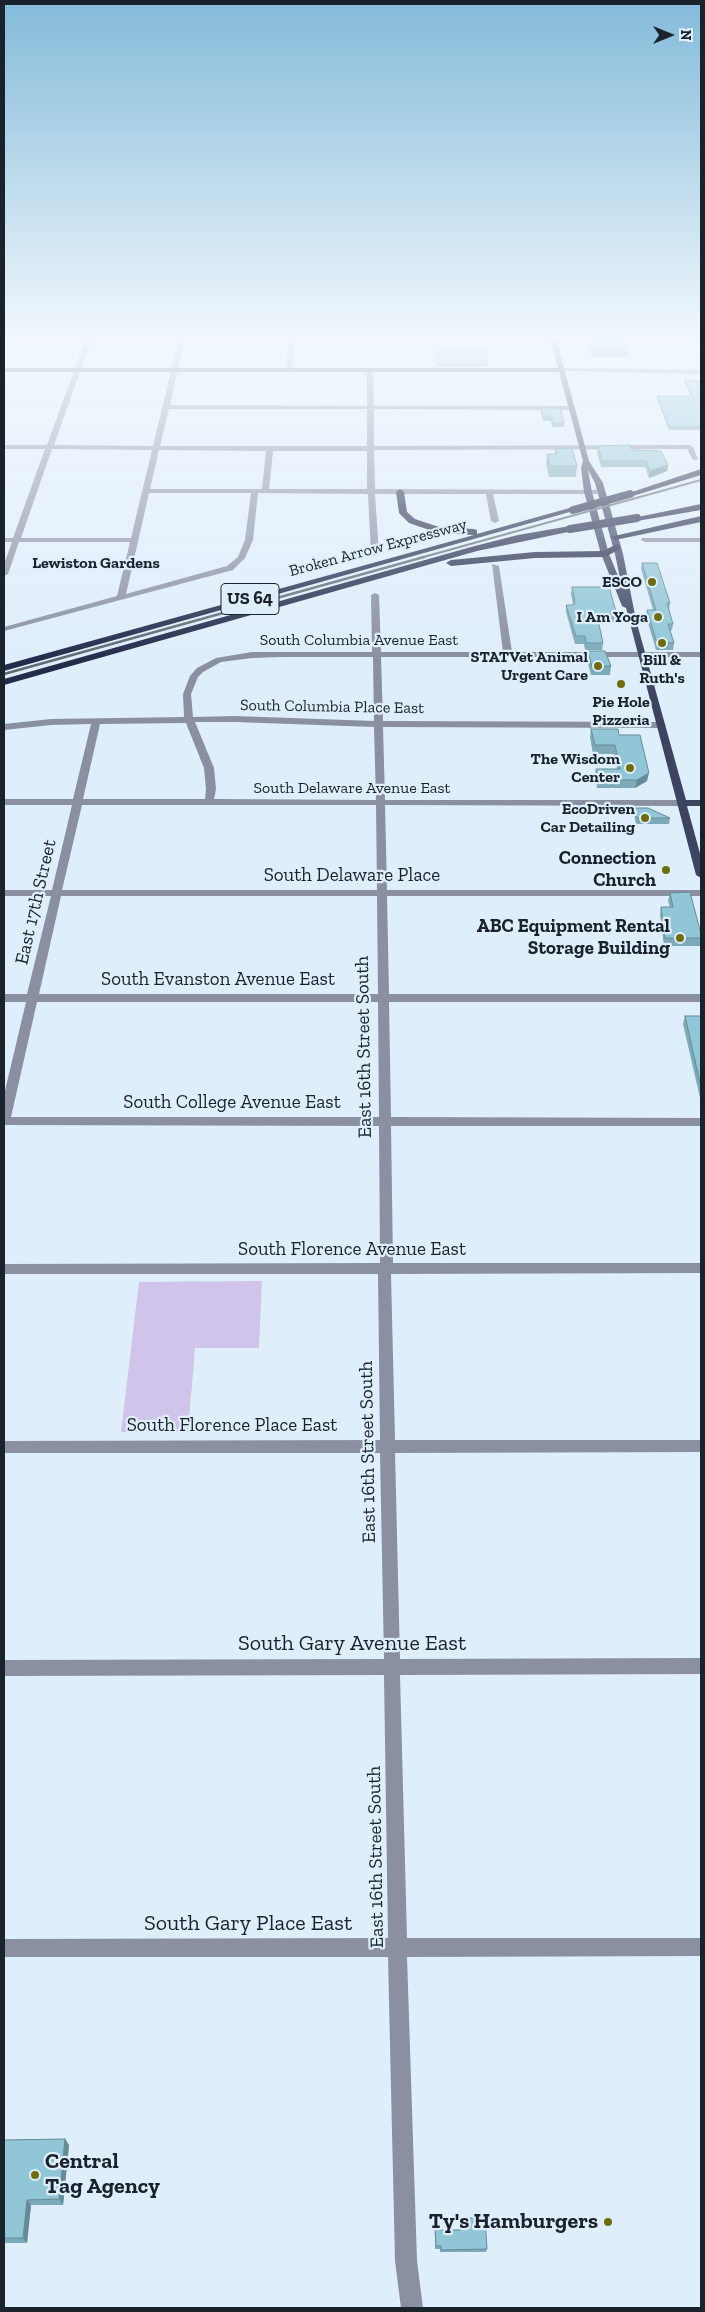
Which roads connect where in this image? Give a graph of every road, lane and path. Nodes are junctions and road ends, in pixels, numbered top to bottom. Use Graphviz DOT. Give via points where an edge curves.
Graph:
graph roads {
  1 [pos="4,447"];
  2 [pos="49,447"];
  3 [pos="156,447"];
  4 [pos="583,447"];
  5 [pos="270,448"];
  6 [pos="371,448"];
  7 [pos="695,459"];
  8 [pos="586,461"];
  9 [pos="701,472"];
  10 [pos="145,491"];
  11 [pos="255,491"];
  12 [pos="265,491"];
  13 [pos="371,492"];
  14 [pos="400,492"];
  15 [pos="489,492"];
  16 [pos="588,492"];
  17 [pos="602,492"];
  18 [pos="701,507"];
  19 [pos="701,519"];
  20 [pos="496,526"];
  21 [pos="4,540"];
  22 [pos="15,540"];
  23 [pos="134,540"];
  24 [pos="645,540"];
  25 [pos="701,540"];
  26 [pos="616,542"];
  27 [pos="375,554"];
  28 [pos="605,554"];
  29 [pos="427,563"];
  30 [pos="496,566"];
  31 [pos="4,574"];
  32 [pos="375,595"];
  33 [pos="121,598"];
  34 [pos="632,620"];
  35 [pos="4,629"];
  36 [pos="376,655"];
  37 [pos="508,655"];
  38 [pos="641,655"];
  39 [pos="701,655"];
  40 [pos="4,668"];
  41 [pos="4,682"];
  42 [pos="189,720"];
  43 [pos="96,722"];
  44 [pos="378,724"];
  45 [pos="660,725"];
  46 [pos="4,727"];
  47 [pos="4,802"];
  48 [pos="77,802"];
  49 [pos="381,802"];
  50 [pos="209,803"];
  51 [pos="682,803"];
  52 [pos="701,803"];
  53 [pos="701,876"];
  54 [pos="4,893"];
  55 [pos="57,893"];
  56 [pos="381,893"];
  57 [pos="701,893"];
  58 [pos="4,998"];
  59 [pos="32,998"];
  60 [pos="383,998"];
  61 [pos="701,998"];
  62 [pos="4,1121"];
  63 [pos="385,1121"];
  64 [pos="701,1122"];
  65 [pos="386,1268"];
  66 [pos="701,1268"];
  67 [pos="4,1269"];
  68 [pos="388,1446"];
  69 [pos="701,1446"];
  70 [pos="4,1447"];
  71 [pos="701,1666"];
  72 [pos="393,1667"];
  73 [pos="4,1668"];
  74 [pos="701,1947"];
  75 [pos="4,1948"];
  76 [pos="398,1948"];
  77 [pos="412,2308"];
  1 -- 2 [label="street"];
  2 -- 3 [label="street"];
  2 -- 22 [label="street"];
  3 -- 5 [label="street"];
  3 -- 10 [label="street"];
  4 -- 6 [label="street"];
  4 -- 7 [label="street" via="690,447"];
  4 -- 8 [label="main road"];
  5 -- 6 [label="street"];
  5 -- 12 [label="street"];
  6 -- 13 [label="street"];
  8 -- 16 [label="main road"];
  8 -- 17 [label="main road" via="593,469"];
  9 -- 20 [label="highway, Broken Arrow Expressway / US 64, bridge" via="572,510"];
  10 -- 11 [label="street"];
  10 -- 23 [label="street"];
  11 -- 12 [label="street"];
  11 -- 33 [label="street" via="249,540 237,564"];
  12 -- 13 [label="street"];
  13 -- 14 [label="street"];
  13 -- 27 [label="street"];
  14 -- 15 [label="street"];
  14 -- 20 [label="highway" via="403,513 418,525 450,532"];
  15 -- 16 [label="street"];
  15 -- 20 [label="street"];
  16 -- 17 [label="street"];
  16 -- 28 [label="main road"];
  17 -- 26 [label="main road"];
  18 -- 29 [label="highway, Broken Arrow Expressway / US 64, bridge" via="518,538"];
  19 -- 26 [label="highway"];
  20 -- 40 [label="highway, Broken Arrow Expressway / US 64"];
  21 -- 22 [label="street"];
  22 -- 23 [label="street"];
  22 -- 31 [label="street"];
  23 -- 33 [label="street"];
  24 -- 25 [label="street"];
  26 -- 28 [label="highway"];
  26 -- 34 [label="main road" via="628,588"];
  28 -- 29 [label="highway" via="535,555"];
  28 -- 34 [label="main road"];
  29 -- 41 [label="highway, Broken Arrow Expressway / US 64"];
  30 -- 37 [label="street"];
  32 -- 36 [label="street, East 16th Street South"];
  33 -- 35 [label="street"];
  34 -- 38 [label="main road"];
  36 -- 37 [label="street, South Columbia Avenue East"];
  36 -- 42 [label="street, South Columbia Avenue East" via="252,655 219,660 194,676 188,694"];
  36 -- 44 [label="street, East 16th Street South"];
  37 -- 38 [label="street, South Columbia Avenue East"];
  38 -- 39 [label="street, South Columbia Avenue East"];
  38 -- 45 [label="main road"];
  42 -- 43 [label="street, South Columbia Place East"];
  42 -- 44 [label="street, South Columbia Place East"];
  42 -- 50 [label="street" via="209,768"];
  43 -- 46 [label="street, South Columbia Place East"];
  43 -- 48 [label="street, East 17th Street"];
  44 -- 45 [label="street, South Columbia Place East"];
  44 -- 49 [label="street, East 16th Street South"];
  45 -- 51 [label="main road"];
  47 -- 48 [label="street, South Delaware Avenue East"];
  48 -- 50 [label="street, South Delaware Avenue East"];
  48 -- 55 [label="street, East 17th Street"];
  49 -- 50 [label="street, South Delaware Avenue East"];
  49 -- 51 [label="street, South Delaware Avenue East"];
  49 -- 56 [label="street, East 16th Street South"];
  51 -- 52 [label="main road, South Delaware Avenue East"];
  51 -- 53 [label="main road"];
  54 -- 55 [label="street, South Delaware Place"];
  55 -- 56 [label="street, South Delaware Place"];
  55 -- 59 [label="street, East 17th Street"];
  56 -- 57 [label="street, South Delaware Place"];
  56 -- 60 [label="street, East 16th Street South"];
  58 -- 59 [label="street, South Evanston Avenue East"];
  59 -- 60 [label="street, South Evanston Avenue East"];
  59 -- 62 [label="street, East 17th Street"];
  60 -- 61 [label="street, South Evanston Avenue East"];
  60 -- 63 [label="street, East 16th Street South"];
  62 -- 63 [label="street, South College Avenue East"];
  63 -- 64 [label="street, South College Avenue East"];
  63 -- 65 [label="street, East 16th Street South"];
  65 -- 66 [label="street, South Florence Avenue East"];
  65 -- 67 [label="street, South Florence Avenue East"];
  65 -- 68 [label="street, East 16th Street South"];
  68 -- 69 [label="street, South Florence Place East"];
  68 -- 70 [label="street, South Florence Place East"];
  68 -- 72 [label="street, East 16th Street South"];
  71 -- 72 [label="street, South Gary Avenue East"];
  72 -- 73 [label="street, South Gary Avenue East"];
  72 -- 76 [label="street, East 16th Street South"];
  74 -- 76 [label="street, South Gary Place East"];
  75 -- 76 [label="street, South Gary Place East"];
  76 -- 77 [label="street, East 16th Street South" via="406,2261"];
}
